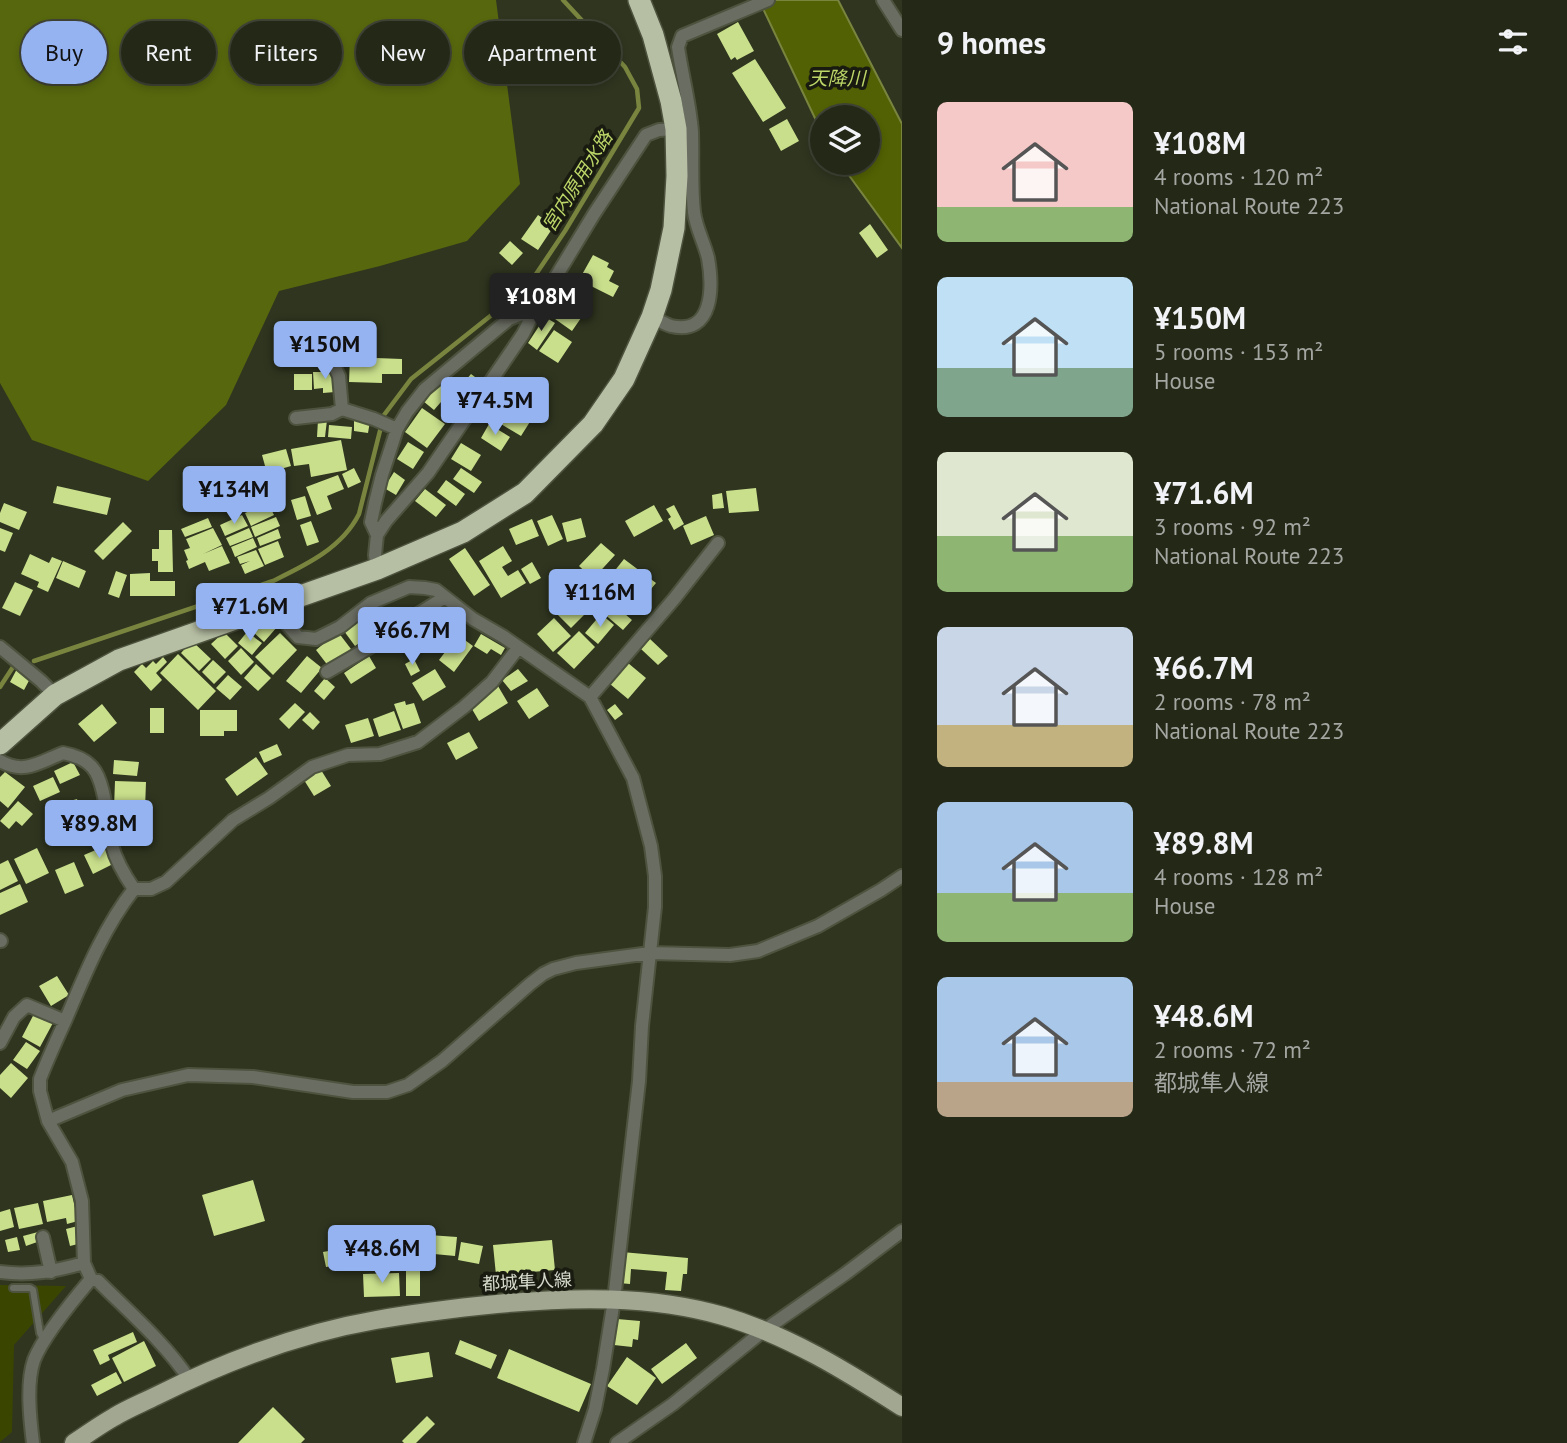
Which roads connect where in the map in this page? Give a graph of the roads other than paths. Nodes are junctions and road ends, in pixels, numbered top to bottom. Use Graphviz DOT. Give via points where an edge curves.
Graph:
graph roads {
  1 [pos="639,0"];
  2 [pos="768,0"];
  3 [pos="884,0"];
  4 [pos="902,30"];
  5 [pos="676,129"];
  6 [pos="532,316"];
  7 [pos="652,317"];
  8 [pos="326,348"];
  9 [pos="342,409"];
  10 [pos="296,418"];
  11 [pos="395,427"];
  12 [pos="377,535"];
  13 [pos="718,543"];
  14 [pos="377,569"];
  15 [pos="445,597"];
  16 [pos="279,605"];
  17 [pos="0,647"];
  18 [pos="518,648"];
  19 [pos="327,672"];
  20 [pos="55,695"];
  21 [pos="590,697"];
  22 [pos="0,744"];
  23 [pos="0,761"];
  24 [pos="902,876"];
  25 [pos="134,889"];
  26 [pos="650,953"];
  27 [pos="65,1021"];
  28 [pos="0,1043"];
  29 [pos="48,1121"];
  30 [pos="902,1231"];
  31 [pos="43,1237"];
  32 [pos="84,1263"];
  33 [pos="0,1272"];
  34 [pos="51,1272"];
  35 [pos="90,1279"];
  36 [pos="13,1287"];
  37 [pos="614,1300"];
  38 [pos="768,1332"];
  39 [pos="44,1341"];
  40 [pos="190,1379"];
  41 [pos="902,1407"];
  42 [pos="33,1443"];
  43 [pos="74,1443"];
  44 [pos="584,1443"];
  45 [pos="617,1443"];
  1 -- 5 [label="highway" via="653,34"];
  2 -- 7 [label="street" via="682,36 678,47 692,128 694,211 707,255 709,299 704,317 696,325 670,326"];
  3 -- 4 [label="street"];
  5 -- 6 [label="street" via="646,135"];
  5 -- 7 [label="highway" via="674,228"];
  6 -- 11 [label="street" via="509,319 425,389"];
  6 -- 12 [label="street" via="428,472"];
  7 -- 14 [label="highway" via="624,379 593,424 524,494 463,532"];
  8 -- 9 [label="street" via="339,376"];
  9 -- 10 [label="street"];
  9 -- 11 [label="street"];
  11 -- 12 [label="street" via="371,522"];
  12 -- 14 [label="street"];
  13 -- 21 [label="street"];
  14 -- 16 [label="highway"];
  15 -- 16 [label="street" via="436,590 410,587 370,603 316,639 298,637 284,621"];
  15 -- 18 [label="street"];
  15 -- 19 [label="street"];
  16 -- 20 [label="highway" via="119,660"];
  17 -- 20 [label="street"];
  18 -- 21 [label="street"];
  18 -- 25 [label="street" via="492,682 418,742 312,767 233,820 166,882 151,889"];
  20 -- 22 [label="highway"];
  21 -- 26 [label="street" via="634,778 646,827 655,876"];
  23 -- 25 [label="street" via="18,769 63,753 94,768 104,794 113,847"];
  24 -- 26 [label="street" via="818,926 758,951"];
  25 -- 27 [label="street" via="112,921"];
  26 -- 29 [label="street" via="576,963 543,974 442,1061 408,1085 387,1091 188,1075 122,1090"];
  26 -- 37 [label="street"];
  27 -- 28 [label="street" via="27,1005 14,1017"];
  27 -- 29 [label="street" via="40,1079"];
  29 -- 32 [label="street" via="72,1162 82,1201"];
  30 -- 38 [label="street"];
  31 -- 34 [label="street"];
  32 -- 34 [label="street"];
  32 -- 35 [label="street"];
  33 -- 34 [label="street"];
  35 -- 39 [label="street"];
  35 -- 40 [label="street" via="98,1281 145,1328"];
  36 -- 39 [label="lane" via="33,1290"];
  37 -- 38 [label="main road, 都城隼人線" via="696,1310"];
  37 -- 40 [label="main road, 都城隼人線" via="536,1301 374,1320 300,1339"];
  37 -- 44 [label="street" via="595,1409"];
  38 -- 41 [label="main road, 都城隼人線"];
  38 -- 45 [label="street"];
  39 -- 42 [label="street" via="30,1385"];
  40 -- 43 [label="main road, 都城隼人線" via="114,1416"];
}
